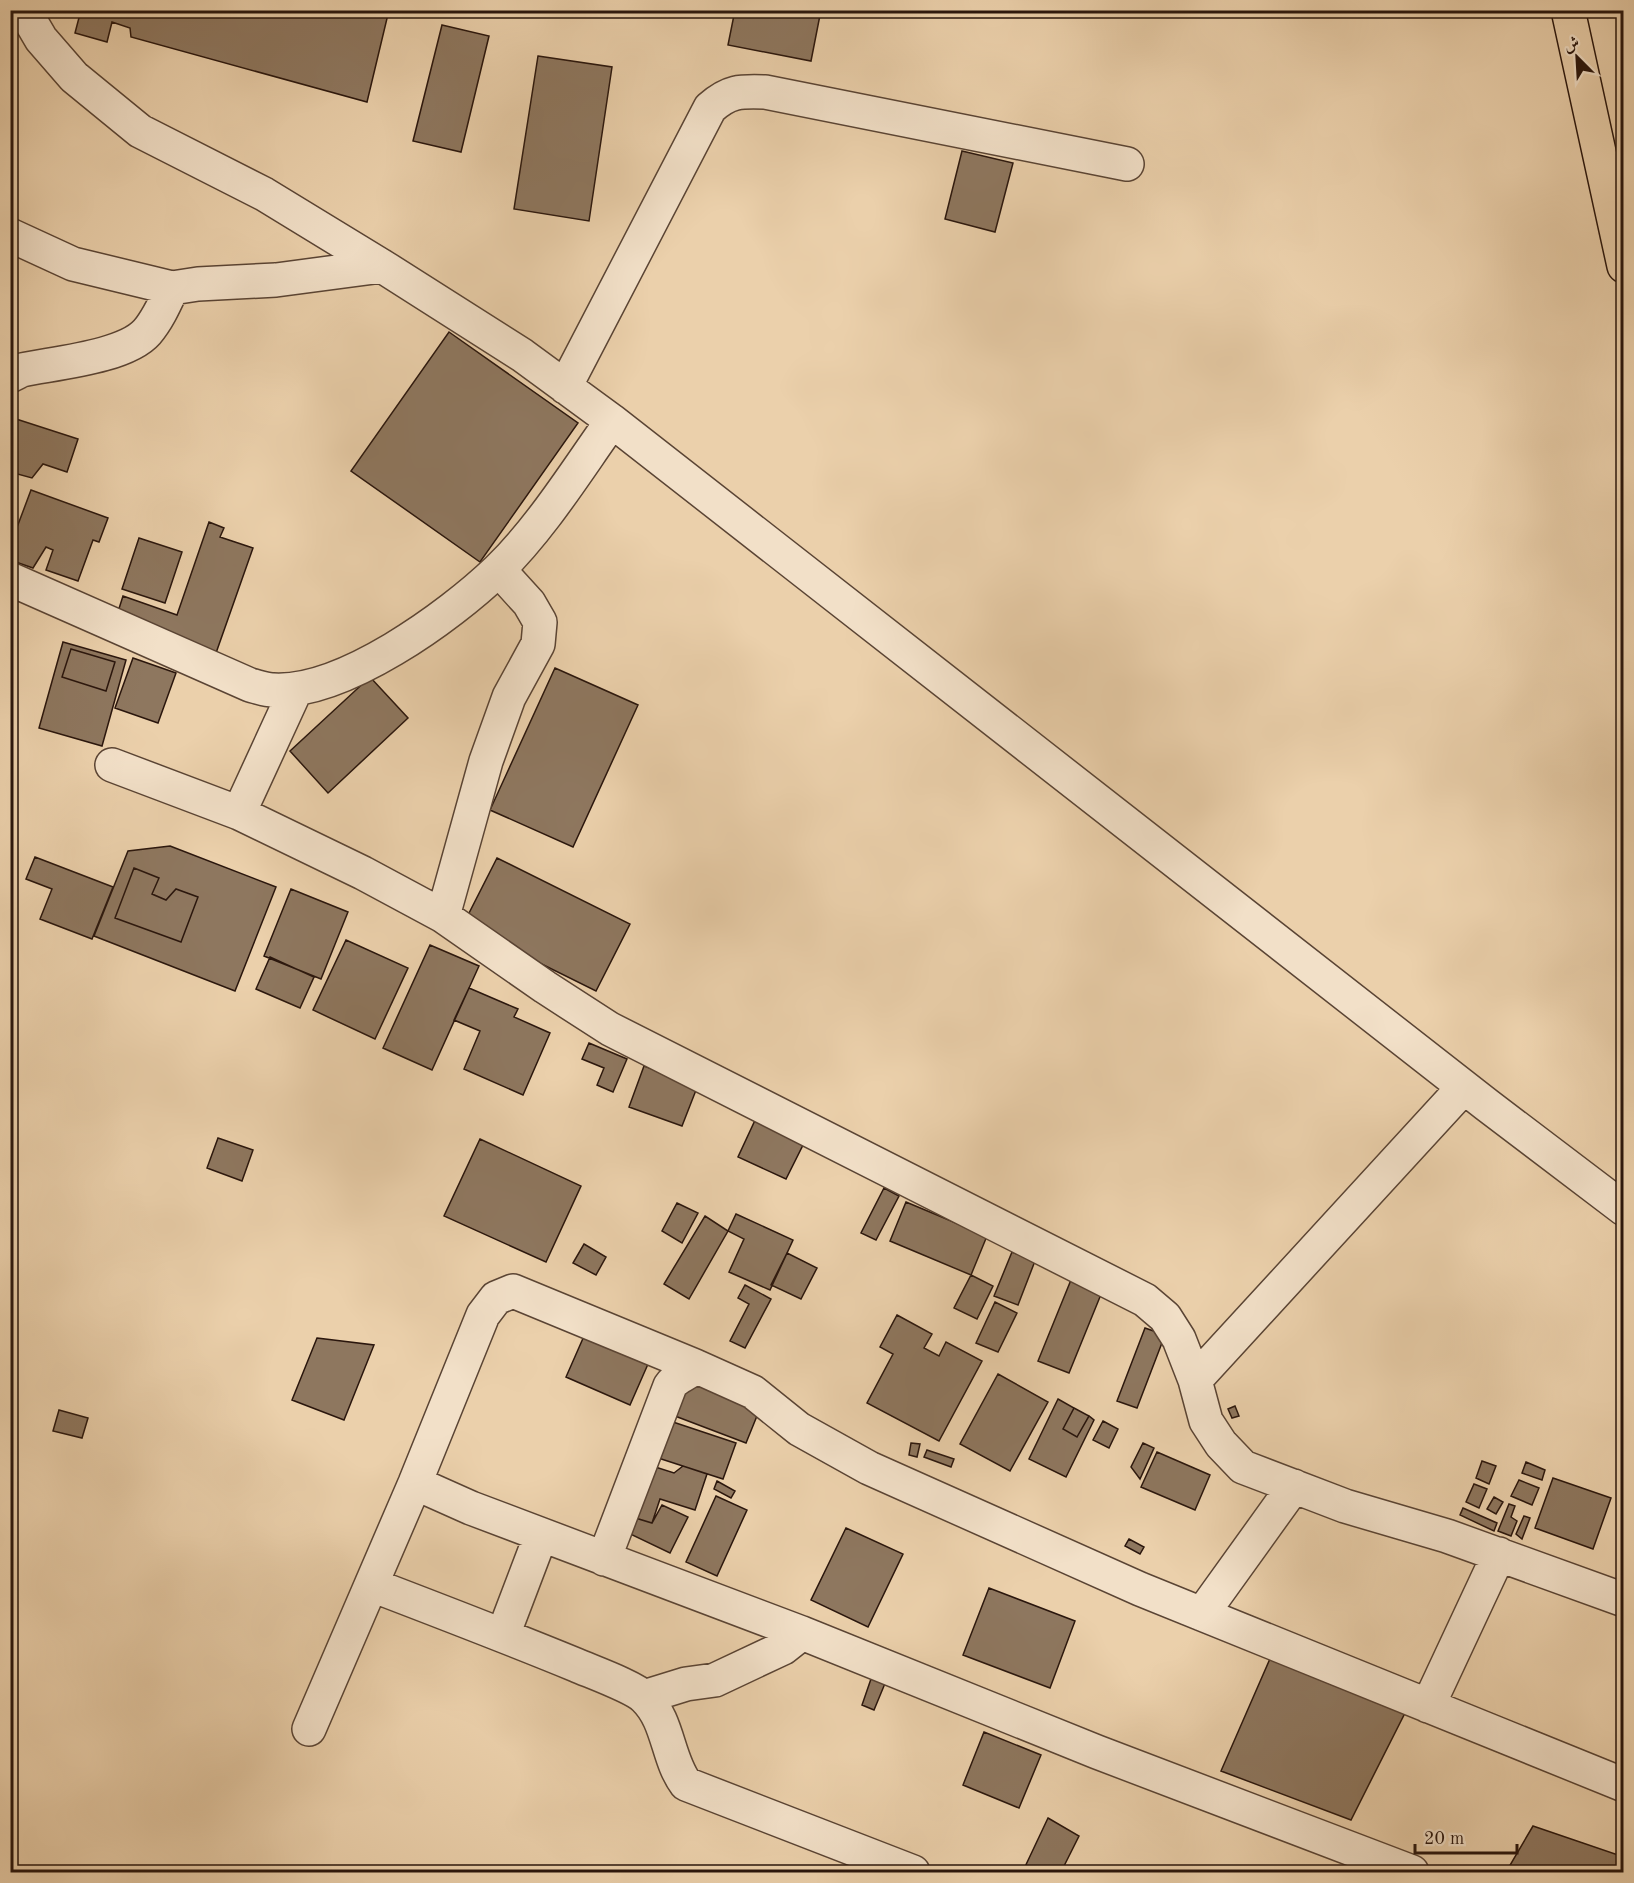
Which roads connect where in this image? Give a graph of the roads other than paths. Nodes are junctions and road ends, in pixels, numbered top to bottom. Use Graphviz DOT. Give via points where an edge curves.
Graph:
graph roads {
  1 [pos="24,10"];
  2 [pos="1568,10"];
  3 [pos="1127,164"];
  4 [pos="10,235"];
  5 [pos="382,266"];
  6 [pos="1623,266"];
  7 [pos="172,288"];
  8 [pos="10,376"];
  9 [pos="565,387"];
  10 [pos="612,421"];
  11 [pos="499,570"];
  12 [pos="10,579"];
  13 [pos="296,689"];
  14 [pos="112,765"];
  15 [pos="239,813"];
  16 [pos="442,916"];
  17 [pos="1464,1087"];
  18 [pos="1623,1209"];
  19 [pos="695,1366"];
  20 [pos="1195,1380"];
  21 [pos="415,1483"];
  22 [pos="1294,1486"];
  23 [pos="541,1535"];
  24 [pos="1499,1554"];
  25 [pos="604,1559"];
  26 [pos="372,1585"];
  27 [pos="1623,1600"];
  28 [pos="1202,1614"];
  29 [pos="802,1633"];
  30 [pos="503,1635"];
  31 [pos="644,1697"];
  32 [pos="1428,1706"];
  33 [pos="309,1729"];
  34 [pos="1623,1785"];
  35 [pos="913,1872"];
  36 [pos="1412,1872"];
  1 -- 5 [label="street" via="41,39 74,77 140,131 264,194"];
  2 -- 6 [label="main road"];
  3 -- 9 [label="street" via="765,92 741,91 722,97 710,108"];
  4 -- 7 [label="street" via="73,264"];
  5 -- 7 [label="street"];
  5 -- 9 [label="street"];
  7 -- 8 [label="street" via="157,319 130,345"];
  9 -- 10 [label="street"];
  10 -- 11 [label="street" via="535,528"];
  10 -- 17 [label="street"];
  11 -- 13 [label="street" via="404,643 360,668 324,683"];
  11 -- 16 [label="street" via="529,603 540,622 538,644 509,697 486,760"];
  12 -- 13 [label="street" via="250,685 272,690"];
  13 -- 15 [label="street"];
  14 -- 15 [label="street"];
  15 -- 16 [label="street"];
  16 -- 20 [label="street" via="610,1029 1145,1300 1166,1317"];
  17 -- 18 [label="street"];
  17 -- 20 [label="street"];
  19 -- 21 [label="street" via="513,1292 496,1298 483,1315"];
  19 -- 25 [label="street" via="670,1386"];
  19 -- 28 [label="street" via="753,1392 799,1429 869,1468"];
  20 -- 22 [label="street" via="1206,1420 1221,1444 1243,1467"];
  21 -- 23 [label="street"];
  21 -- 26 [label="street"];
  22 -- 24 [label="street"];
  22 -- 28 [label="street"];
  23 -- 25 [label="street"];
  23 -- 30 [label="street"];
  24 -- 27 [label="street"];
  24 -- 32 [label="street"];
  25 -- 29 [label="street"];
  26 -- 30 [label="street"];
  26 -- 33 [label="street"];
  28 -- 32 [label="street"];
  29 -- 31 [label="street" via="783,1648 715,1680"];
  29 -- 36 [label="street" via="1097,1752"];
  30 -- 31 [label="street"];
  31 -- 35 [label="street" via="660,1720 686,1784"];
  32 -- 34 [label="street"];
}
